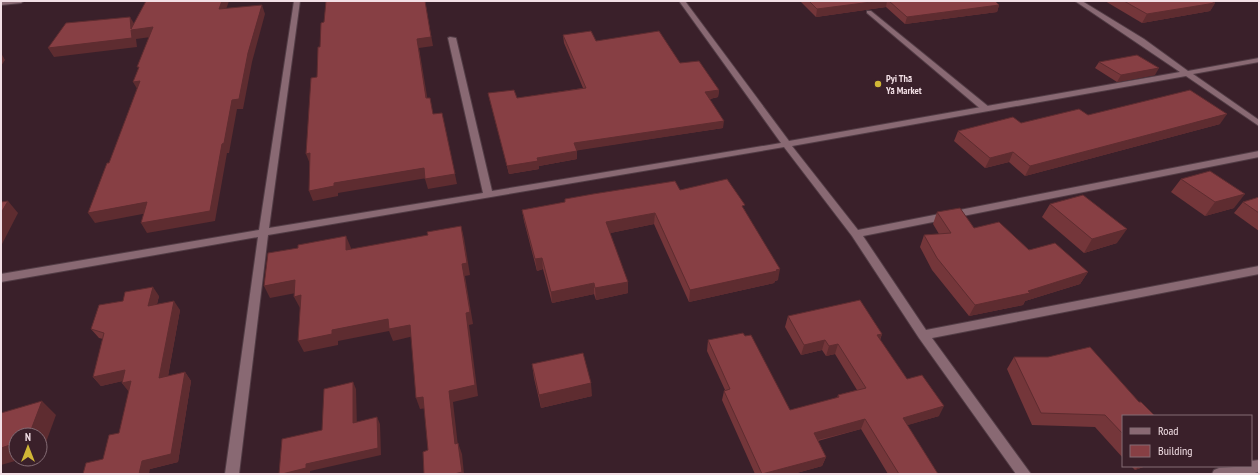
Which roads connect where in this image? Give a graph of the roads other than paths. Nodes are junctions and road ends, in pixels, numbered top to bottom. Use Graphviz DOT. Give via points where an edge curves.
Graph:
graph roads {
  1 [pos="21,1"];
  2 [pos="297,1"];
  3 [pos="682,1"];
  4 [pos="1078,1"];
  5 [pos="1,3"];
  6 [pos="869,12"];
  7 [pos="452,38"];
  8 [pos="1259,60"];
  9 [pos="1188,73"];
  10 [pos="986,109"];
  11 [pos="1259,124"];
  12 [pos="786,144"];
  13 [pos="1259,154"];
  14 [pos="488,194"];
  15 [pos="264,231"];
  16 [pos="856,234"];
  17 [pos="1259,270"];
  18 [pos="1,278"];
  19 [pos="923,336"];
  20 [pos="1259,466"];
  21 [pos="232,474"];
  22 [pos="1024,474"];
  23 [pos="1219,474"];
  1 -- 5 [label="street"];
  2 -- 15 [label="street"];
  3 -- 12 [label="street"];
  4 -- 9 [label="street"];
  6 -- 10 [label="street"];
  7 -- 14 [label="street"];
  8 -- 9 [label="street"];
  9 -- 10 [label="street"];
  9 -- 11 [label="street"];
  10 -- 12 [label="street"];
  12 -- 14 [label="street"];
  12 -- 16 [label="street"];
  13 -- 16 [label="street"];
  14 -- 15 [label="street"];
  15 -- 18 [label="street"];
  15 -- 21 [label="street"];
  16 -- 19 [label="street"];
  17 -- 19 [label="street"];
  19 -- 22 [label="street"];
  20 -- 23 [label="street"];
}
